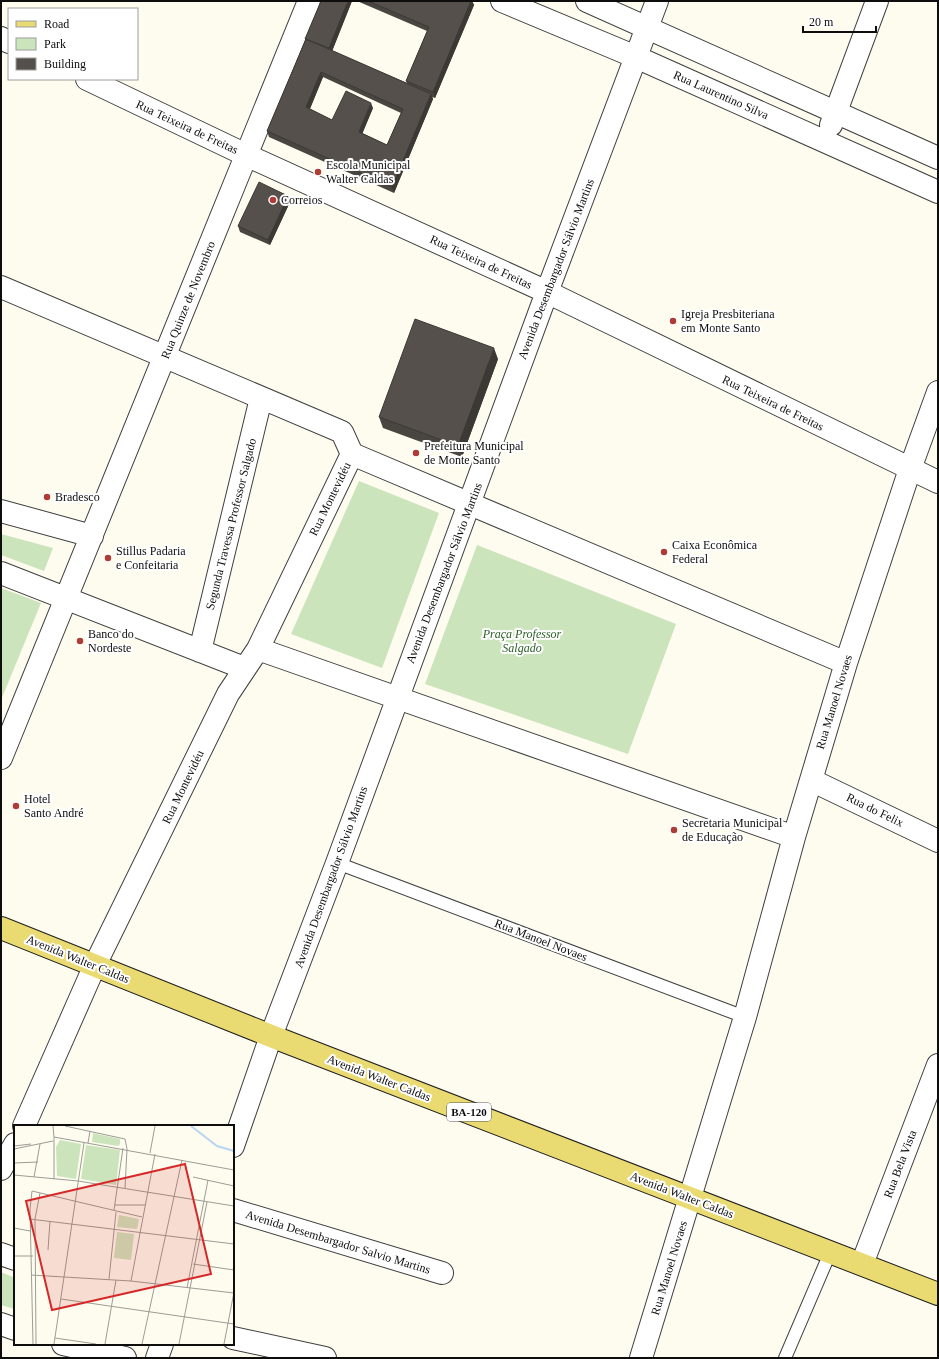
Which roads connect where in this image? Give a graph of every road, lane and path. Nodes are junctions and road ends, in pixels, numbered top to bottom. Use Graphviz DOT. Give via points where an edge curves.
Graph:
graph roads {
  1 [pos="309,1"];
  2 [pos="502,1"];
  3 [pos="587,1"];
  4 [pos="657,1"];
  5 [pos="877,1"];
  6 [pos="648,27"];
  7 [pos="636,58"];
  8 [pos="89,80"];
  9 [pos="836,112"];
  10 [pos="824,141"];
  11 [pos="246,155"];
  12 [pos="938,158"];
  13 [pos="938,192"];
  14 [pos="1,287"];
  15 [pos="547,292"];
  16 [pos="165,357"];
  17 [pos="938,392"];
  18 [pos="262,398"];
  19 [pos="352,454"];
  20 [pos="910,469"];
  21 [pos="938,482"];
  22 [pos="470,504"];
  23 [pos="1,511"];
  24 [pos="92,536"];
  25 [pos="1,573"];
  26 [pos="66,598"];
  27 [pos="258,649"];
  28 [pos="200,651"];
  29 [pos="846,663"];
  30 [pos="244,668"];
  31 [pos="397,698"];
  32 [pos="1,758"];
  33 [pos="811,780"];
  34 [pos="794,837"];
  35 [pos="938,841"];
  36 [pos="337,863"];
  37 [pos="1,928"];
  38 [pos="95,966"];
  39 [pos="745,1017"];
  40 [pos="271,1036"];
  41 [pos="938,1065"];
  42 [pos="24,1125"];
  43 [pos="234,1143"];
  44 [pos="14,1146"];
  45 [pos="1,1169"];
  46 [pos="691,1198"];
  47 [pos="234,1210"];
  48 [pos="830,1252"];
  49 [pos="1,1254"];
  50 [pos="14,1260"];
  51 [pos="862,1264"];
  52 [pos="442,1273"];
  53 [pos="938,1294"];
  54 [pos="234,1338"];
  55 [pos="67,1345"];
  56 [pos="162,1345"];
  57 [pos="125,1358"];
  58 [pos="158,1358"];
  59 [pos="325,1358"];
  60 [pos="641,1358"];
  61 [pos="785,1358"];
  1 -- 11 [label="street, Rua Quinze de Novembro"];
  2 -- 7 [label="street, Rua Laurentino Silva"];
  3 -- 6 [label="street"];
  4 -- 6 [label="street, Avenida Desembargador Sálvio Martins"];
  5 -- 9 [label="street"];
  6 -- 7 [label="street, Avenida Desembargador Sálvio Martins"];
  6 -- 9 [label="street"];
  7 -- 10 [label="street, Rua Laurentino Silva"];
  7 -- 15 [label="street, Avenida Desembargador Sálvio Martins"];
  8 -- 11 [label="street, Rua Teixeira de Freitas"];
  9 -- 10 [label="street"];
  9 -- 12 [label="street"];
  10 -- 13 [label="street, Rua Laurentino Silva"];
  11 -- 15 [label="street, Rua Teixeira de Freitas"];
  11 -- 16 [label="street, Rua Quinze de Novembro"];
  14 -- 16 [label="street"];
  15 -- 20 [label="street, Rua Teixeira de Freitas"];
  15 -- 22 [label="street, Avenida Desembargador Sálvio Martins"];
  16 -- 18 [label="street"];
  16 -- 24 [label="street, Rua Quinze de Novembro"];
  17 -- 20 [label="street, Rua Manoel Novaes"];
  18 -- 19 [label="street" via="342,432"];
  18 -- 28 [label="street, Segunda Travessa Professor Salgado"];
  19 -- 22 [label="street"];
  19 -- 27 [label="street, Rua Montevidéu"];
  20 -- 21 [label="street, Rua Teixeira de Freitas"];
  20 -- 29 [label="street, Rua Manoel Novaes"];
  22 -- 29 [label="street"];
  22 -- 31 [label="street, Avenida Desembargador Sálvio Martins"];
  23 -- 24 [label="street"];
  24 -- 26 [label="street, Rua Quinze de Novembro"];
  25 -- 26 [label="street"];
  26 -- 28 [label="street"];
  26 -- 32 [label="street, Rua Quinze de Novembro"];
  27 -- 30 [label="street, Rua Montevidéu"];
  27 -- 31 [label="street"];
  28 -- 30 [label="street"];
  29 -- 33 [label="street, Rua Manoel Novaes"];
  30 -- 38 [label="street, Rua Montevidéu" via="228,694"];
  31 -- 34 [label="street"];
  31 -- 36 [label="street, Avenida Desembargador Sálvio Martins"];
  33 -- 34 [label="street, Rua Manoel Novaes"];
  33 -- 35 [label="street, Rua do Felix"];
  34 -- 39 [label="street, Rua Manoel Novaes"];
  36 -- 39 [label="lane, Rua Manoel Novaes"];
  36 -- 40 [label="street, Avenida Desembargador Sálvio Martins"];
  37 -- 38 [label="main road, Avenida Walter Caldas / BA-120"];
  38 -- 40 [label="main road, Avenida Walter Caldas / BA-120"];
  38 -- 42 [label="street, Rua Montevidéu"];
  39 -- 46 [label="street, Rua Manoel Novaes"];
  40 -- 43 [label="street, Avenida Desembargador Sálvio Martins"];
  40 -- 46 [label="main road, Avenida Walter Caldas / BA-120"];
  41 -- 51 [label="street, Rua Bela Vista"];
  44 -- 45 [label="street"];
  46 -- 48 [label="main road, Avenida Walter Caldas / BA-120"];
  46 -- 60 [label="street, Rua Manoel Novaes"];
  47 -- 52 [label="street, Avenida Desembargador Salvio Martins"];
  48 -- 51 [label="main road, Avenida Walter Caldas / BA-120"];
  48 -- 61 [label="lane"];
  49 -- 50 [label="street"];
  51 -- 53 [label="main road, Avenida Walter Caldas / BA-120"];
  54 -- 59 [label="street"];
  55 -- 57 [label="street"];
  56 -- 58 [label="street"];
}
